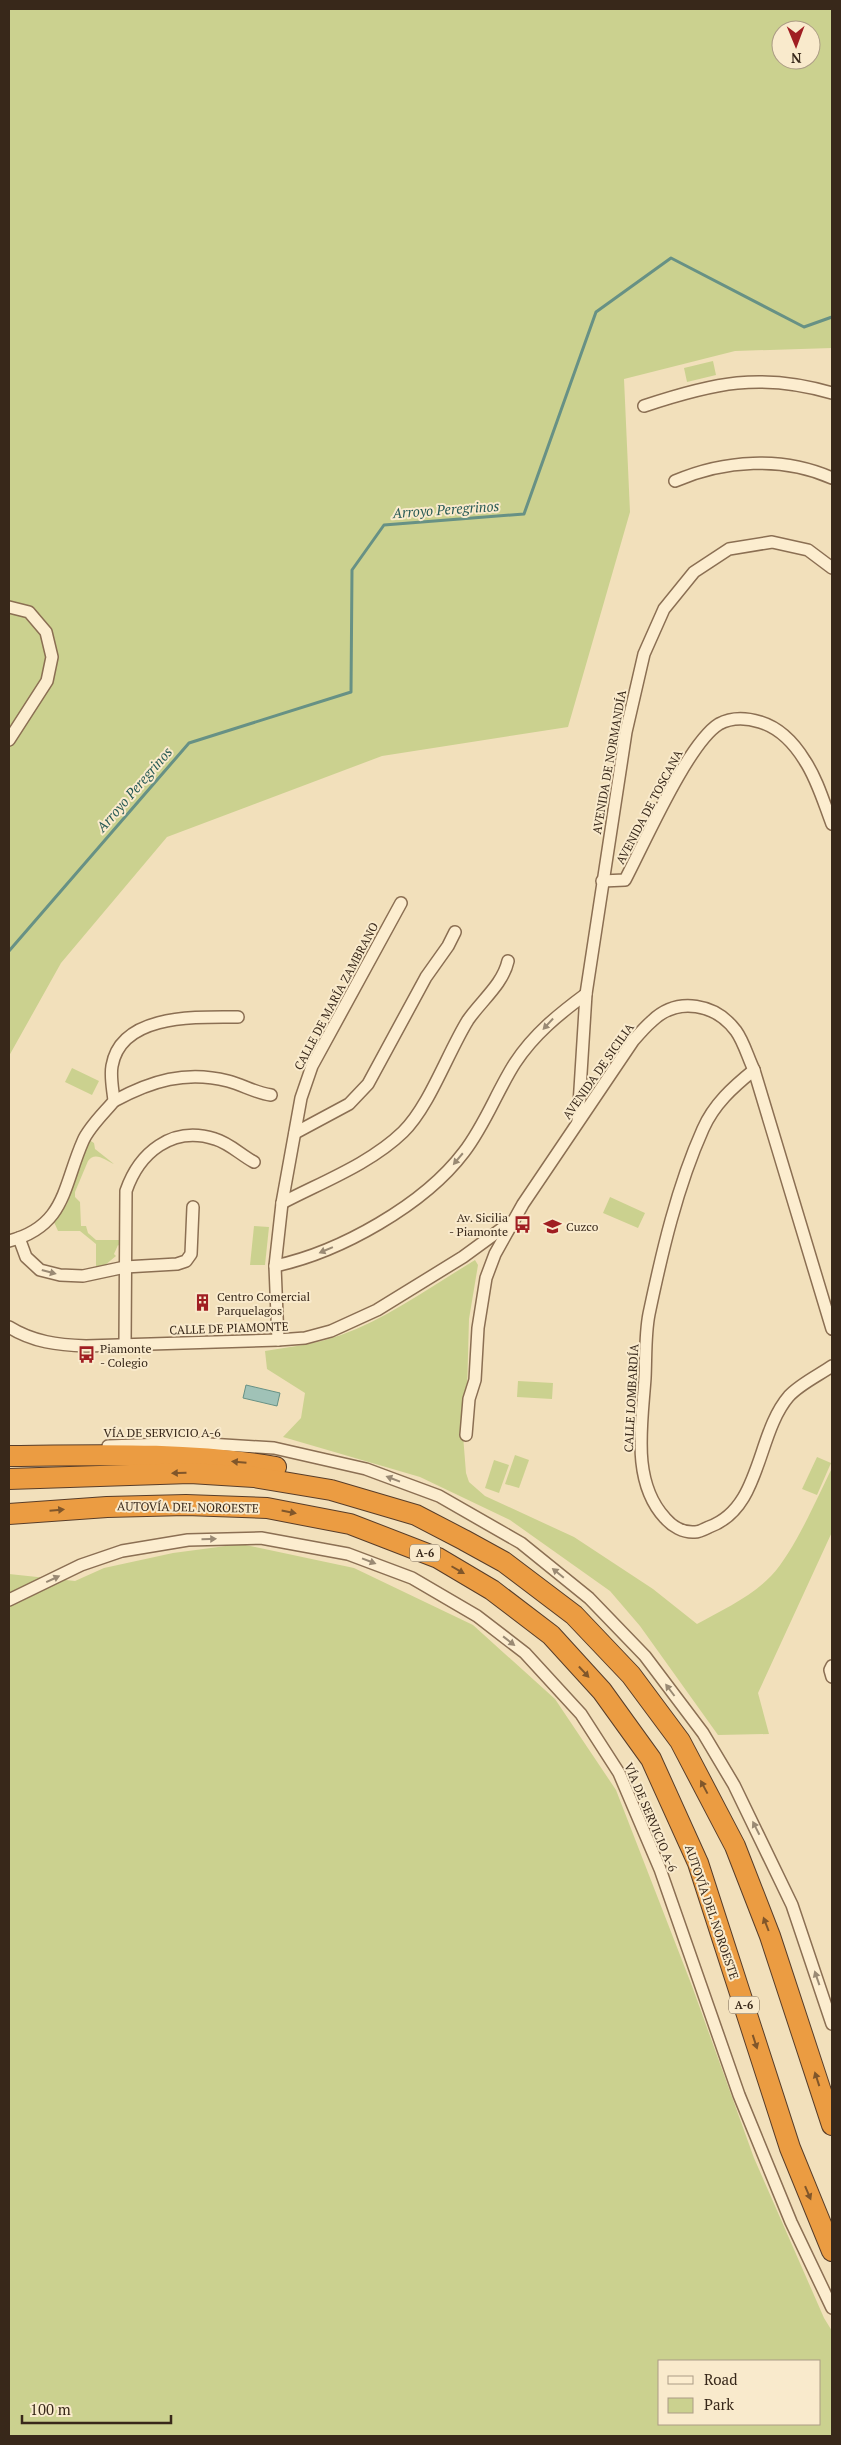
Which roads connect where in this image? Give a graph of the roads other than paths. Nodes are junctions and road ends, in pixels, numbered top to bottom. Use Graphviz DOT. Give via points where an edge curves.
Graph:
graph roads {
  1 [pos="832,393"];
  2 [pos="644,406"];
  3 [pos="832,478"];
  4 [pos="675,480"];
  5 [pos="832,568"];
  6 [pos="9,606"];
  7 [pos="9,740"];
  8 [pos="832,824"];
  9 [pos="602,881"];
  10 [pos="401,903"];
  11 [pos="455,932"];
  12 [pos="508,961"];
  13 [pos="586,994"];
  14 [pos="238,1017"];
  15 [pos="754,1070"];
  16 [pos="271,1095"];
  17 [pos="114,1101"];
  18 [pos="578,1123"];
  19 [pos="295,1132"];
  20 [pos="254,1162"];
  21 [pos="282,1203"];
  22 [pos="193,1207"];
  23 [pos="514,1219"];
  24 [pos="14,1239"];
  25 [pos="495,1254"];
  26 [pos="464,1257"];
  27 [pos="124,1266"];
  28 [pos="275,1266"];
  29 [pos="9,1327"];
  30 [pos="832,1330"];
  31 [pos="278,1340"];
  32 [pos="125,1346"];
  33 [pos="832,1366"];
  34 [pos="466,1435"];
  35 [pos="9,1449"];
  36 [pos="9,1456"];
  37 [pos="9,1479"];
  38 [pos="9,1514"];
  39 [pos="416,1515"];
  40 [pos="9,1600"];
  41 [pos="832,1666"];
  42 [pos="832,1677"];
  43 [pos="832,2024"];
  44 [pos="832,2125"];
  45 [pos="832,2251"];
  46 [pos="832,2308"];
  1 -- 2 [label="street" via="809,386 764,380 713,385"];
  3 -- 4 [label="street" via="786,465 754,463 720,466"];
  5 -- 9 [label="street, AVENIDA DE NORMANDÍA" via="808,550 772,542 729,549 694,572 664,608 644,654 626,732"];
  6 -- 7 [label="street" via="29,612 46,632 52,657 47,681"];
  8 -- 9 [label="street, AVENIDA DE TOSCANA" via="806,762 788,737 751,719 734,719 719,724 687,761 626,880"];
  9 -- 13 [label="street, AVENIDA DE NORMANDÍA"];
  10 -- 19 [label="street, CALLE DE MARÍA ZAMBRANO" via="312,1066 301,1098"];
  11 -- 19 [label="street" via="426,977 368,1084 349,1104"];
  12 -- 21 [label="street" via="505,973 468,1020 404,1132 362,1162"];
  13 -- 18 [label="street, AVENIDA DE NORMANDÍA"];
  13 -- 28 [label="street, one-way" via="555,1017 525,1050 466,1150 442,1178 416,1200 332,1248 304,1260"];
  14 -- 17 [label="street" via="165,1021 146,1027 126,1040 116,1053 111,1068"];
  15 -- 18 [label="street, AVENIDA DE SICILIA" via="737,1032 723,1016 704,1006 686,1005 666,1011 633,1041"];
  15 -- 30 [label="street, AVENIDA DE SICILIA"];
  15 -- 33 [label="street, CALLE LOMBARDÍA" via="733,1086 714,1108 702,1129 671,1221 651,1307 641,1450 644,1480 654,1507 673,1527 694,1532 717,1524 735,1510 750,1487 775,1418 790,1395"];
  16 -- 17 [label="street" via="230,1081 187,1076 147,1084"];
  17 -- 24 [label="street" via="83,1138 60,1205 46,1222"];
  18 -- 23 [label="street, AVENIDA DE SICILIA"];
  19 -- 21 [label="street, CALLE DE MARÍA ZAMBRANO"];
  20 -- 27 [label="street" via="214,1139 198,1136 160,1144 146,1155 133,1171 126,1191"];
  21 -- 28 [label="street, CALLE DE MARÍA ZAMBRANO"];
  22 -- 27 [label="street" via="193,1247 186,1261"];
  23 -- 25 [label="street, AVENIDA DE SICILIA"];
  23 -- 26 [label="street, CALLE DE PIAMONTE"];
  24 -- 27 [label="street, one-way" via="40,1270 60,1275 83,1276"];
  25 -- 26 [label="street, CALLE DE PIAMONTE"];
  25 -- 34 [label="street, AVENIDA DE SICILIA" via="486,1278"];
  26 -- 31 [label="street, CALLE DE PIAMONTE" via="355,1322 305,1338"];
  27 -- 32 [label="street"];
  28 -- 31 [label="street, CALLE DE MARÍA ZAMBRANO"];
  29 -- 32 [label="street, CALLE DE PIAMONTE" via="35,1340 61,1345"];
  31 -- 32 [label="street, CALLE DE PIAMONTE"];
  43 -- 35 [label="street, VÍA DE SERVICIO A-6, one-way" via="792,1905 734,1785 703,1733 645,1656 614,1623 589,1598 521,1543 430,1493 366,1469 274,1448 193,1443"];
  39 -- 36 [label="highway, one-way" via="405,1500 348,1480 244,1462 142,1454"];
  39 -- 37 [label="highway, A-6, one-way" via="331,1490 254,1477 190,1472"];
  38 -- 45 [label="highway, AUTOVÍA DEL NOROESTE / A-6, one-way" via="107,1506 195,1505 267,1508 350,1524 438,1558 492,1590 551,1635 602,1691 651,1758 698,1862 790,2148"];
  44 -- 39 [label="highway, A-6, one-way" via="770,1936 735,1846 680,1741 630,1675 574,1615 504,1562"];
  40 -- 46 [label="street, VÍA DE SERVICIO A-6, one-way" via="81,1565 122,1551 188,1540 262,1538 348,1554 412,1578 477,1616 524,1654 581,1714 619,1773 660,1870 739,2095 791,2222"];
  41 -- 42 [label="street"];
}
